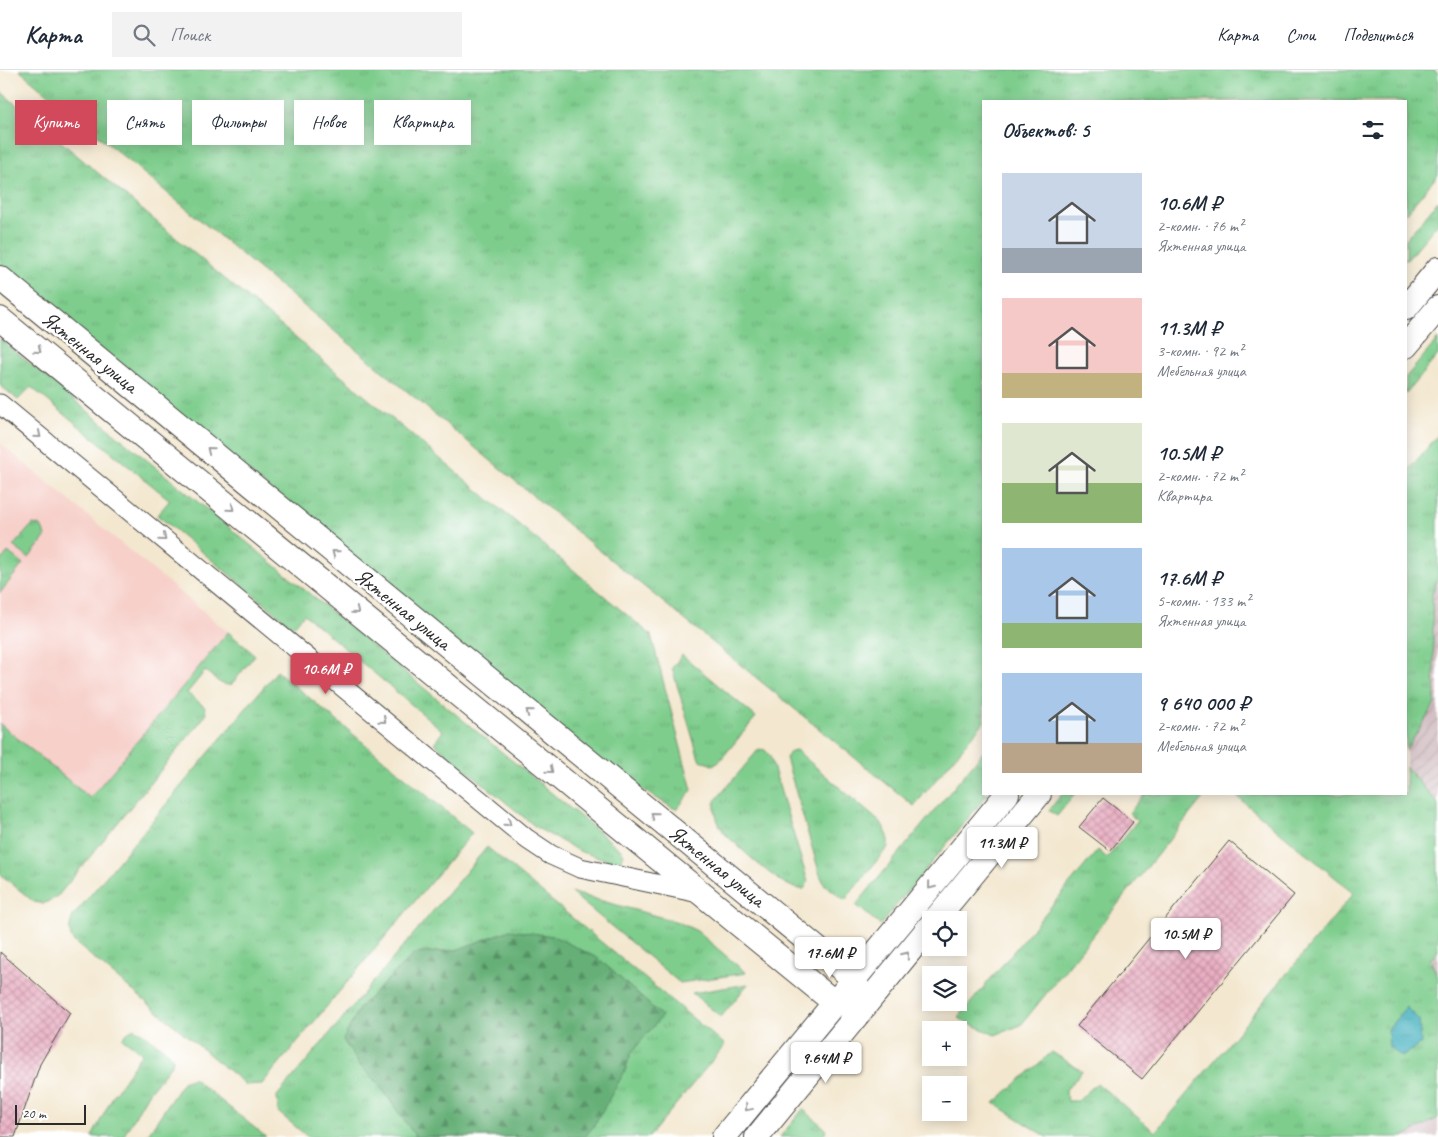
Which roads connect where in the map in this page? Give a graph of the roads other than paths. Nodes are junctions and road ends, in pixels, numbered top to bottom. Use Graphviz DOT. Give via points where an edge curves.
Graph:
graph roads {
  1 [pos="1438,269"];
  2 [pos="0,278"];
  3 [pos="1407,307"];
  4 [pos="1438,308"];
  5 [pos="0,319"];
  6 [pos="1407,345"];
  7 [pos="0,404"];
  8 [pos="1005,795"];
  9 [pos="1038,795"];
  10 [pos="699,893"];
  11 [pos="942,911"];
  12 [pos="922,936"];
  13 [pos="854,979"];
  14 [pos="835,1003"];
  15 [pos="864,1006"];
  16 [pos="724,1137"];
  17 [pos="757,1137"];
  1 -- 3 [label="street"];
  13 -- 2 [label="street, Яхтенная улица, one-way"];
  4 -- 6 [label="street"];
  5 -- 10 [label="street, Яхтенная улица, one-way"];
  7 -- 10 [label="street, one-way" via="527,839 551,855 580,868"];
  8 -- 13 [label="street, one-way"];
  9 -- 11 [label="street"];
  10 -- 14 [label="street, Яхтенная улица"];
  15 -- 12 [label="street, one-way"];
  13 -- 14 [label="street"];
  13 -- 15 [label="street"];
  14 -- 15 [label="street"];
  14 -- 16 [label="street, one-way"];
  15 -- 17 [label="street"];
}
